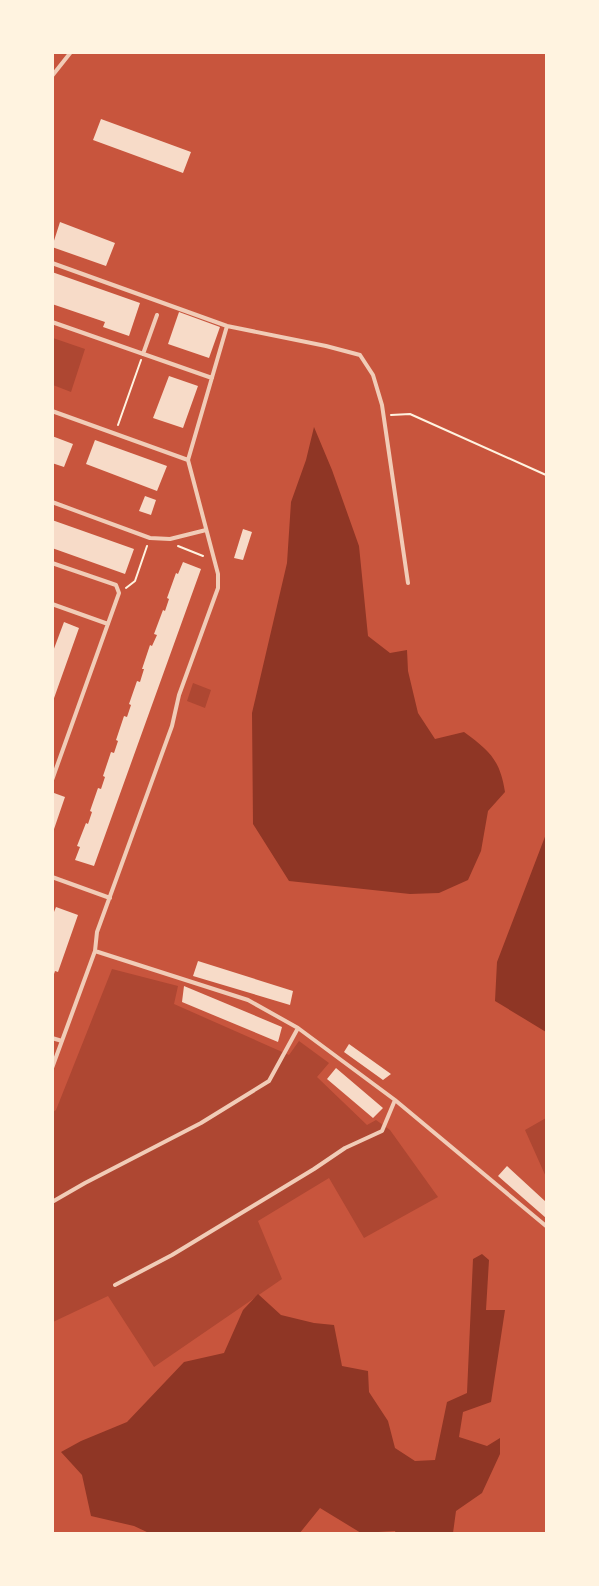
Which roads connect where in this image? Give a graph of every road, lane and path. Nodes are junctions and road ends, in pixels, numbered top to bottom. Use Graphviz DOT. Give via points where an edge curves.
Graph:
graph roads {
  1 [pos="71,52"];
  2 [pos="52,76"];
  3 [pos="52,263"];
  4 [pos="158,315"];
  5 [pos="52,322"];
  6 [pos="226,326"];
  7 [pos="143,354"];
  8 [pos="212,378"];
  9 [pos="52,411"];
  10 [pos="383,415"];
  11 [pos="115,434"];
  12 [pos="188,460"];
  13 [pos="546,475"];
  14 [pos="52,502"];
  15 [pos="207,530"];
  16 [pos="150,538"];
  17 [pos="175,545"];
  18 [pos="214,560"];
  19 [pos="52,563"];
  20 [pos="408,583"];
  21 [pos="119,593"];
  22 [pos="52,604"];
  23 [pos="108,624"];
  24 [pos="52,780"];
  25 [pos="52,877"];
  26 [pos="110,898"];
  27 [pos="95,951"];
  28 [pos="298,1028"];
  29 [pos="52,1038"];
  30 [pos="62,1041"];
  31 [pos="52,1068"];
  32 [pos="395,1100"];
  33 [pos="52,1202"];
  34 [pos="546,1226"];
  35 [pos="115,1286"];
  1 -- 2 [label="lane"];
  3 -- 6 [label="lane"];
  4 -- 7 [label="lane"];
  5 -- 7 [label="lane"];
  6 -- 8 [label="lane"];
  6 -- 10 [label="lane" via="360,355 373,375"];
  7 -- 8 [label="lane"];
  7 -- 11 [label="path"];
  8 -- 12 [label="lane"];
  9 -- 11 [label="lane"];
  10 -- 13 [label="path" via="410,414"];
  10 -- 20 [label="lane"];
  11 -- 12 [label="lane"];
  12 -- 15 [label="lane"];
  14 -- 16 [label="lane"];
  15 -- 16 [label="lane" via="170,539"];
  15 -- 18 [label="lane"];
  16 -- 21 [label="path" via="135,581"];
  17 -- 18 [label="path"];
  18 -- 26 [label="lane" via="218,588"];
  19 -- 21 [label="lane" via="116,585"];
  21 -- 23 [label="lane"];
  22 -- 23 [label="lane"];
  23 -- 24 [label="lane"];
  25 -- 26 [label="lane"];
  26 -- 27 [label="lane" via="97,932"];
  27 -- 28 [label="lane" via="248,1000"];
  27 -- 30 [label="lane"];
  28 -- 32 [label="lane"];
  28 -- 33 [label="lane" via="270,1081 201,1123"];
  29 -- 30 [label="lane"];
  30 -- 31 [label="lane"];
  32 -- 34 [label="lane"];
  32 -- 35 [label="lane" via="382,1131 345,1148"];
}
